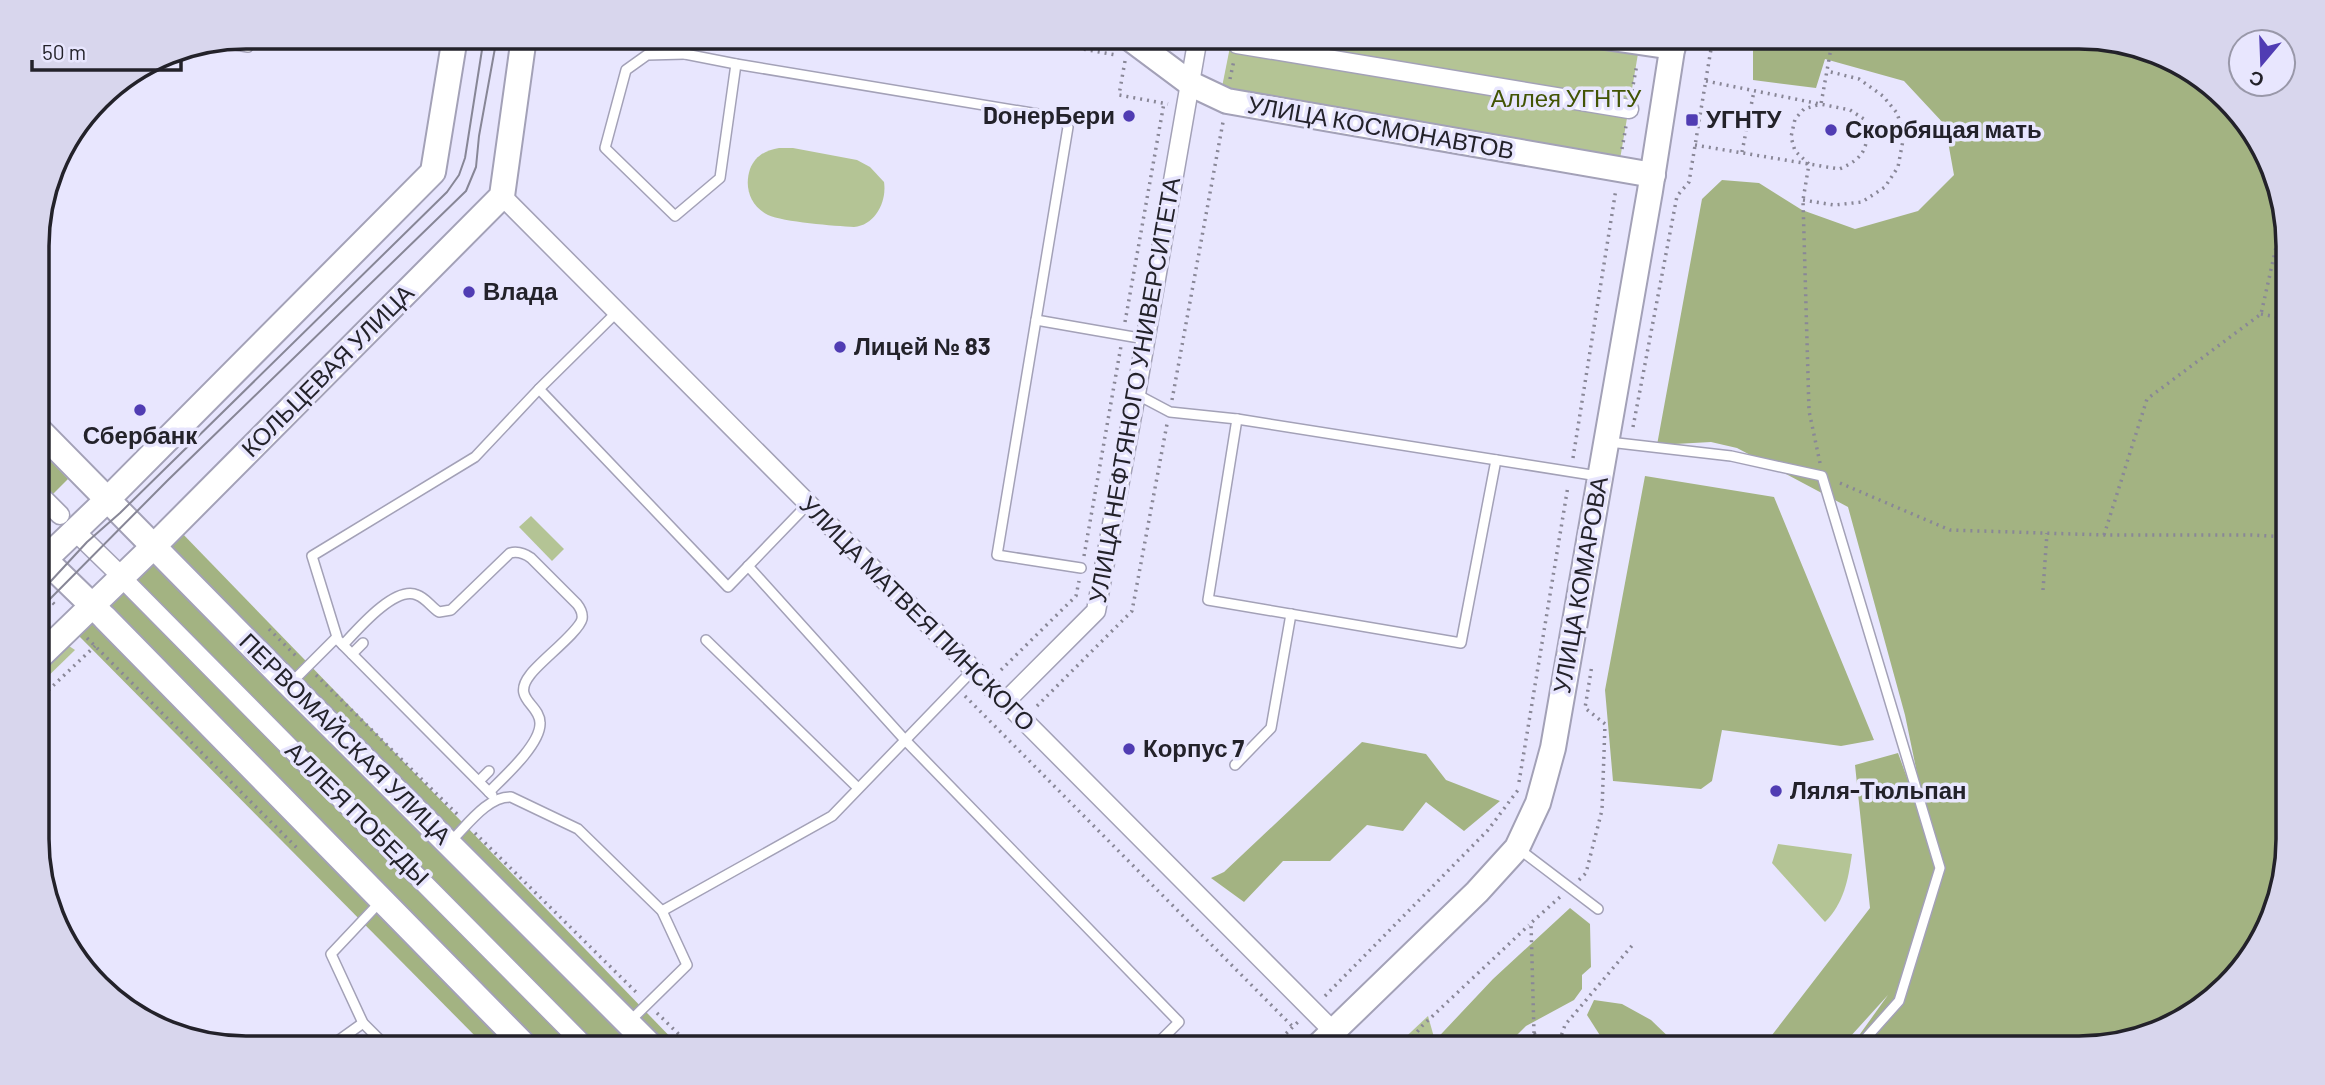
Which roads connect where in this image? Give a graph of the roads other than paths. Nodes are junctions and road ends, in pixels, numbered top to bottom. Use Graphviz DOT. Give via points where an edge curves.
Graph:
graph roads {
  1 [pos="453,49"];
  2 [pos="522,49"];
  3 [pos="686,49"];
  4 [pos="1144,49"];
  5 [pos="1196,49"];
  6 [pos="1267,49"];
  7 [pos="1673,49"];
  8 [pos="685,54"];
  9 [pos="736,64"];
  10 [pos="1191,84"];
  11 [pos="1629,109"];
  12 [pos="1653,175"];
  13 [pos="502,196"];
  14 [pos="617,312"];
  15 [pos="1036,320"];
  16 [pos="1145,339"];
  17 [pos="539,389"];
  18 [pos="1136,394"];
  19 [pos="1237,419"];
  20 [pos="49,425"];
  21 [pos="1605,441"];
  22 [pos="1496,460"];
  23 [pos="1600,476"];
  24 [pos="107,500"];
  25 [pos="49,504"];
  26 [pos="808,504"];
  27 [pos="60,515"];
  28 [pos="81,537"];
  29 [pos="153,547"];
  30 [pos="49,551"];
  31 [pos="748,566"];
  32 [pos="49,567"];
  33 [pos="1081,568"];
  34 [pos="92,605"];
  35 [pos="1291,614"];
  36 [pos="706,640"];
  37 [pos="340,641"];
  38 [pos="363,643"];
  39 [pos="49,647"];
  40 [pos="352,654"];
  41 [pos="972,670"];
  42 [pos="289,684"];
  43 [pos="1005,702"];
  44 [pos="905,740"];
  45 [pos="1236,765"];
  46 [pos="489,771"];
  47 [pos="479,781"];
  48 [pos="858,788"];
  49 [pos="493,795"];
  50 [pos="449,844"];
  51 [pos="1517,848"];
  52 [pos="382,900"];
  53 [pos="1598,909"];
  54 [pos="662,911"];
  55 [pos="363,1023"];
  56 [pos="628,1023"];
  57 [pos="345,1036"];
  58 [pos="376,1036"];
  59 [pos="515,1036"];
  60 [pos="575,1036"];
  61 [pos="641,1036"];
  62 [pos="1165,1036"];
  63 [pos="1322,1036"];
  64 [pos="1328,1036"];
  65 [pos="1868,1036"];
  1 -- 24 [label="street" via="433,172"];
  2 -- 13 [label="street"];
  3 -- 8 [label="lane"];
  4 -- 10 [label="street, УЛИЦА КОСМОНАВТОВ"];
  5 -- 10 [label="street, УЛИЦА НЕФТЯНОГО УНИВЕРСИТЕТА"];
  6 -- 11 [label="street"];
  7 -- 12 [label="street, УЛИЦА КОМАРОВА"];
  8 -- 9 [label="lane"];
  8 -- 9 [label="lane" via="647,55 626,70 605,148 675,216 720,178"];
  9 -- 15 [label="lane" via="1062,118 1068,127"];
  10 -- 12 [label="street, УЛИЦА КОСМОНАВТОВ" via="1227,101"];
  10 -- 16 [label="street, УЛИЦА НЕФТЯНОГО УНИВЕРСИТЕТА"];
  12 -- 21 [label="street, УЛИЦА КОМАРОВА"];
  13 -- 14 [label="street, УЛИЦА МАТВЕЯ ПИНСКОГО"];
  13 -- 29 [label="street, КОЛЬЦЕВАЯ УЛИЦА"];
  14 -- 17 [label="lane"];
  14 -- 26 [label="street, УЛИЦА МАТВЕЯ ПИНСКОГО"];
  15 -- 16 [label="lane"];
  15 -- 33 [label="lane" via="997,555"];
  16 -- 18 [label="street, УЛИЦА НЕФТЯНОГО УНИВЕРСИТЕТА"];
  17 -- 31 [label="lane" via="728,587"];
  17 -- 37 [label="lane" via="475,457 312,556"];
  18 -- 19 [label="lane" via="1170,412"];
  18 -- 43 [label="street, УЛИЦА НЕФТЯНОГО УНИВЕРСИТЕТА" via="1096,611"];
  19 -- 22 [label="lane"];
  19 -- 35 [label="lane" via="1208,600"];
  20 -- 24 [label="street, ПЕРВОМАЙСКАЯ УЛИЦА"];
  21 -- 23 [label="street, УЛИЦА КОМАРОВА"];
  21 -- 65 [label="lane" via="1731,456 1822,476 1940,868 1899,1001"];
  22 -- 23 [label="lane"];
  22 -- 35 [label="lane" via="1461,643"];
  23 -- 51 [label="street, УЛИЦА КОМАРОВА" via="1553,748 1538,803"];
  24 -- 29 [label="street, ПЕРВОМАЙСКАЯ УЛИЦА"];
  24 -- 30 [label="street"];
  25 -- 27 [label="street"];
  26 -- 31 [label="lane"];
  26 -- 41 [label="street, УЛИЦА МАТВЕЯ ПИНСКОГО"];
  28 -- 60 [label="street, АЛЛЕЯ ПОБЕДЫ"];
  29 -- 34 [label="street, КОЛЬЦЕВАЯ УЛИЦА"];
  29 -- 42 [label="street, ПЕРВОМАЙСКАЯ УЛИЦА"];
  31 -- 44 [label="lane"];
  32 -- 34 [label="street"];
  34 -- 39 [label="street, КОЛЬЦЕВАЯ УЛИЦА"];
  34 -- 52 [label="street"];
  35 -- 45 [label="lane" via="1271,728"];
  36 -- 48 [label="lane"];
  37 -- 40 [label="lane"];
  37 -- 42 [label="lane"];
  37 -- 49 [label="lane" via="402,594 418,595 439,612 451,610 514,552 531,558 577,604 582,611 580,624 525,684 527,702 539,716 540,729"];
  38 -- 40 [label="lane"];
  40 -- 47 [label="lane"];
  41 -- 43 [label="street, УЛИЦА МАТВЕЯ ПИНСКОГО"];
  41 -- 44 [label="lane"];
  42 -- 50 [label="street, ПЕРВОМАЙСКАЯ УЛИЦА"];
  43 -- 63 [label="street, УЛИЦА МАТВЕЯ ПИНСКОГО" via="1311,1010"];
  44 -- 48 [label="lane"];
  44 -- 62 [label="lane" via="1179,1022"];
  46 -- 47 [label="lane"];
  47 -- 49 [label="lane"];
  48 -- 54 [label="lane" via="832,816"];
  49 -- 50 [label="lane"];
  49 -- 54 [label="lane" via="516,799 578,829"];
  50 -- 56 [label="street, ПЕРВОМАЙСКАЯ УЛИЦА"];
  51 -- 53 [label="lane"];
  51 -- 64 [label="street, УЛИЦА КОМАРОВА"];
  52 -- 55 [label="lane" via="331,954"];
  52 -- 59 [label="street"];
  54 -- 56 [label="lane" via="687,965"];
  55 -- 57 [label="lane"];
  55 -- 58 [label="lane"];
  56 -- 61 [label="street, ПЕРВОМАЙСКАЯ УЛИЦА"];
}
